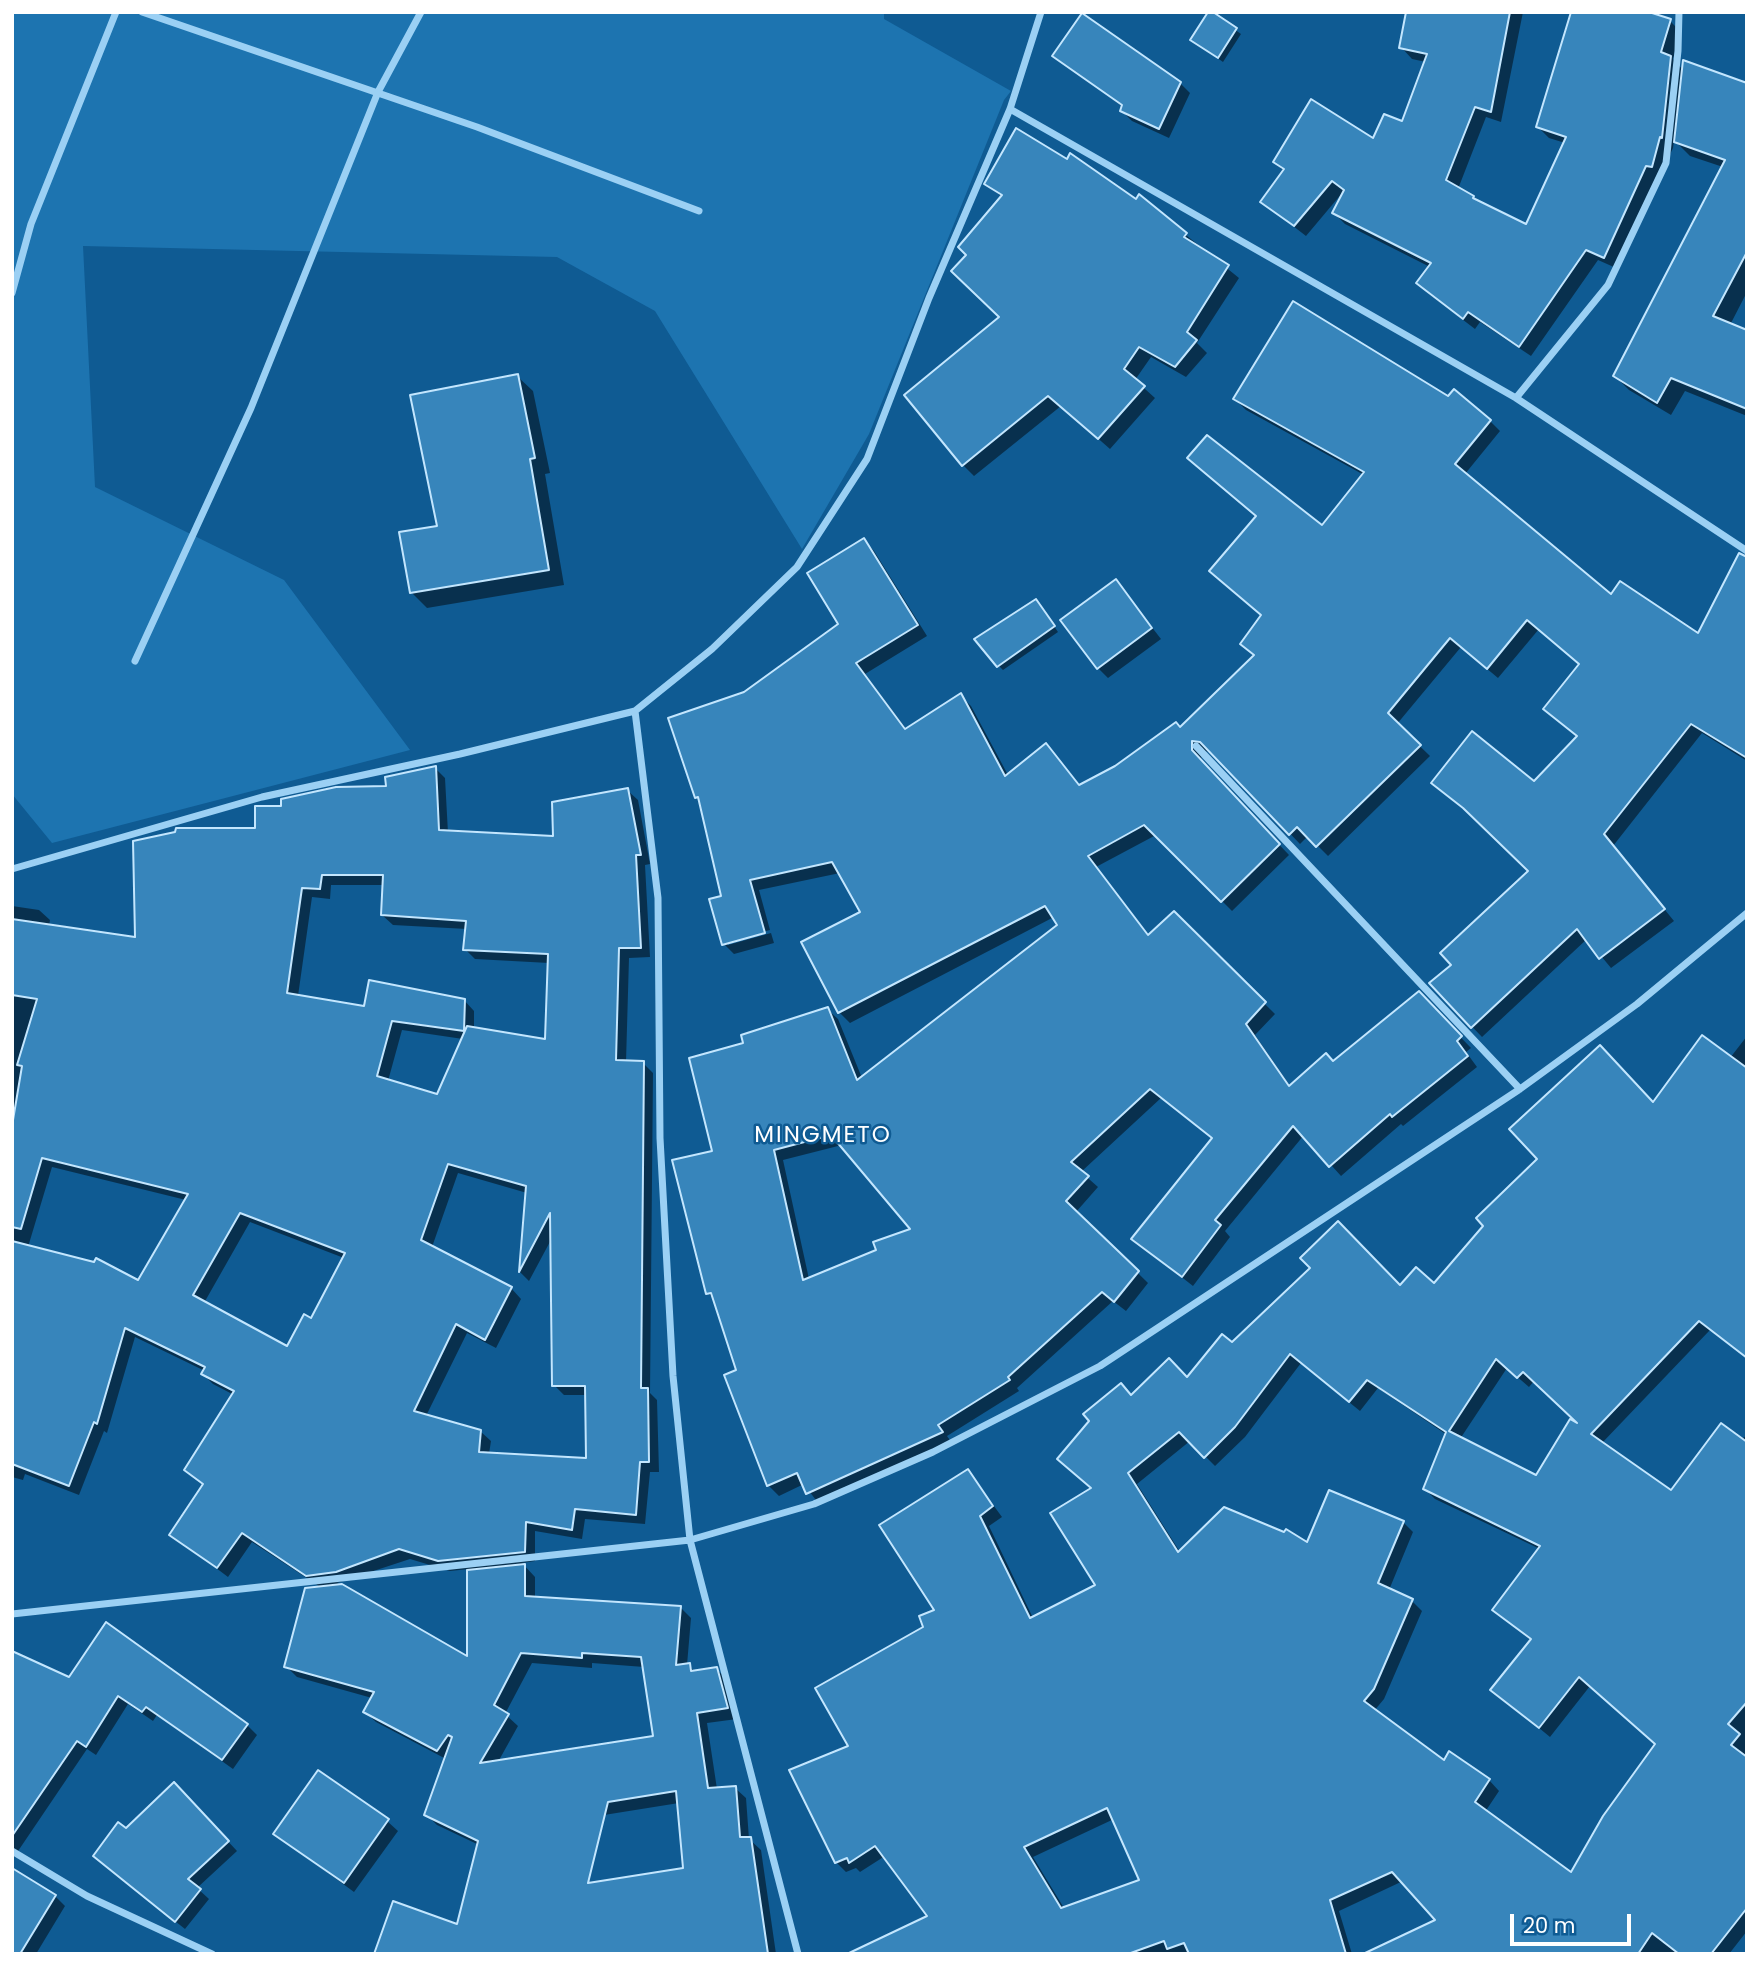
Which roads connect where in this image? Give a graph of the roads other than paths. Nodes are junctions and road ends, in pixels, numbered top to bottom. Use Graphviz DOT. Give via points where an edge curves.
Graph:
graph roads {
  1 [pos="116,12"];
  2 [pos="142,12"];
  3 [pos="421,12"];
  4 [pos="1041,12"];
  5 [pos="1679,12"];
  6 [pos="377,92"];
  7 [pos="1010,109"];
  8 [pos="699,211"];
  9 [pos="12,293"];
  10 [pos="1516,398"];
  11 [pos="1747,551"];
  12 [pos="135,661"];
  13 [pos="635,711"];
  14 [pos="1196,746"];
  15 [pos="12,869"];
  16 [pos="1747,913"];
  17 [pos="1520,1089"];
  18 [pos="690,1540"];
  19 [pos="12,1614"];
  20 [pos="12,1852"];
  21 [pos="212,1954"];
  22 [pos="798,1954"];
  1 -- 9 [label="street" via="32,224"];
  2 -- 6 [label="street"];
  3 -- 6 [label="street"];
  4 -- 7 [label="street"];
  5 -- 10 [label="street" via="1666,163 1608,285"];
  6 -- 8 [label="street"];
  6 -- 12 [label="street" via="251,408"];
  7 -- 10 [label="street"];
  7 -- 13 [label="street" via="867,459 797,567 712,649"];
  10 -- 11 [label="street"];
  13 -- 15 [label="street" via="262,797"];
  13 -- 18 [label="street" via="658,898 660,1138 673,1376"];
  14 -- 17 [label="street"];
  16 -- 17 [label="street" via="1637,1004"];
  17 -- 18 [label="street" via="1100,1366 933,1452 814,1504"];
  18 -- 19 [label="street"];
  18 -- 22 [label="street"];
  20 -- 21 [label="street" via="87,1896"];
}
